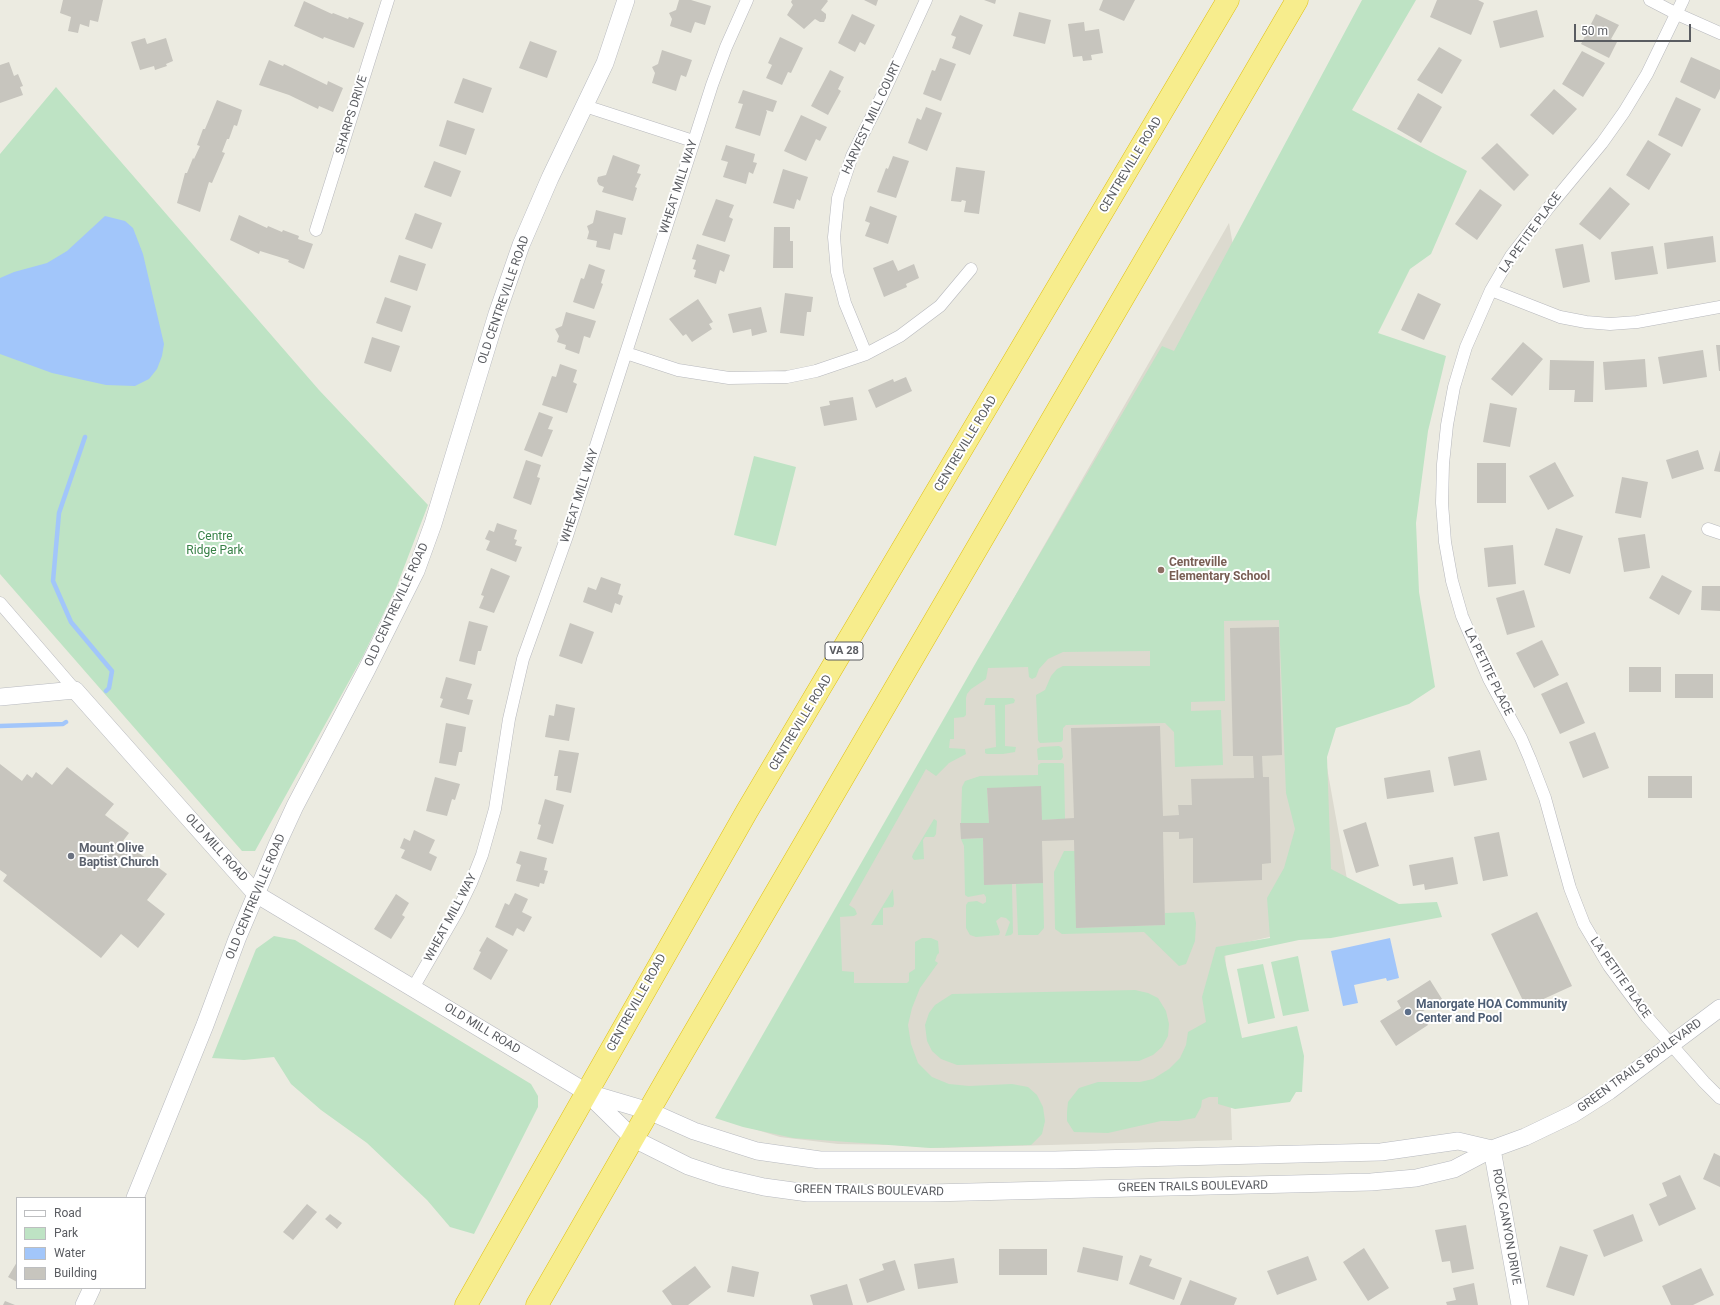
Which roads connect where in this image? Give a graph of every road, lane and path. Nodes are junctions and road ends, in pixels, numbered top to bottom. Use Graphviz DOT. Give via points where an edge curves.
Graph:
graph roads {
  1 [pos="388,0"];
  2 [pos="626,0"];
  3 [pos="747,0"];
  4 [pos="926,0"];
  5 [pos="1228,0"];
  6 [pos="1297,0"];
  7 [pos="1650,0"];
  8 [pos="1684,0"];
  9 [pos="1676,14"];
  10 [pos="1720,33"];
  11 [pos="585,106"];
  12 [pos="693,142"];
  13 [pos="316,230"];
  14 [pos="971,269"];
  15 [pos="1491,290"];
  16 [pos="1720,307"];
  17 [pos="626,353"];
  18 [pos="866,354"];
  19 [pos="1708,529"];
  20 [pos="1720,533"];
  21 [pos="0,603"];
  22 [pos="75,690"];
  23 [pos="0,697"];
  24 [pos="256,894"];
  25 [pos="413,988"];
  26 [pos="1720,1008"];
  27 [pos="1671,1045"];
  28 [pos="586,1092"];
  29 [pos="1720,1098"];
  30 [pos="649,1111"];
  31 [pos="634,1139"];
  32 [pos="1492,1150"];
  33 [pos="136,1197"];
  34 [pos="92,1289"];
  35 [pos="84,1305"];
  36 [pos="466,1305"];
  37 [pos="538,1305"];
  38 [pos="1520,1305"];
  1 -- 13 [label="street, SHARPS DRIVE"];
  2 -- 11 [label="street, OLD CENTREVILLE ROAD" via="605,63"];
  3 -- 12 [label="street, WHEAT MILL WAY" via="726,47"];
  4 -- 18 [label="street, HARVEST MILL COURT" via="852,156 838,198 834,236 837,272 845,303"];
  5 -- 28 [label="highway, CENTREVILLE ROAD / VA 28" via="747,810"];
  6 -- 30 [label="highway"];
  7 -- 9 [label="street"];
  8 -- 9 [label="street, LA PETITE PLACE"];
  9 -- 10 [label="street"];
  9 -- 15 [label="street, LA PETITE PLACE" via="1624,112 1511,256"];
  11 -- 12 [label="street"];
  11 -- 24 [label="street, OLD CENTREVILLE ROAD" via="521,245 497,314 433,524 416,570 366,672 295,806"];
  12 -- 17 [label="street, WHEAT MILL WAY"];
  14 -- 18 [label="street" via="940,306 921,322"];
  15 -- 16 [label="street" via="1560,317 1594,323 1637,322"];
  15 -- 27 [label="street, LA PETITE PLACE" via="1466,347 1454,387 1447,425 1442,503 1452,581 1476,652 1530,759 1545,798 1570,888 1584,924 1609,966"];
  17 -- 18 [label="street" via="678,370 754,379 786,377 816,371"];
  17 -- 25 [label="street, WHEAT MILL WAY" via="567,536 523,659 509,719 495,810 482,855 458,910"];
  19 -- 20 [label="street"];
  21 -- 22 [label="street, OLD MILL ROAD"];
  22 -- 23 [label="street"];
  22 -- 24 [label="street, OLD MILL ROAD"];
  24 -- 25 [label="street, OLD MILL ROAD"];
  24 -- 33 [label="street, OLD CENTREVILLE ROAD"];
  25 -- 28 [label="street, OLD MILL ROAD"];
  26 -- 27 [label="street, GREEN TRAILS BOULEVARD"];
  27 -- 29 [label="street, LA PETITE PLACE"];
  27 -- 32 [label="street, GREEN TRAILS BOULEVARD" via="1573,1114"];
  28 -- 30 [label="street"];
  28 -- 31 [label="street, GREEN TRAILS BOULEVARD"];
  28 -- 36 [label="highway, CENTREVILLE ROAD / VA 28"];
  30 -- 31 [label="highway"];
  30 -- 32 [label="street" via="694,1131 757,1151 820,1160 1055,1160 1381,1152 1458,1141"];
  31 -- 32 [label="street, GREEN TRAILS BOULEVARD" via="688,1166 721,1177 764,1187 808,1193 930,1193 1371,1182 1416,1178 1454,1169"];
  31 -- 37 [label="highway"];
  32 -- 38 [label="street, ROCK CANYON DRIVE"];
  34 -- 35 [label="street"];
}
